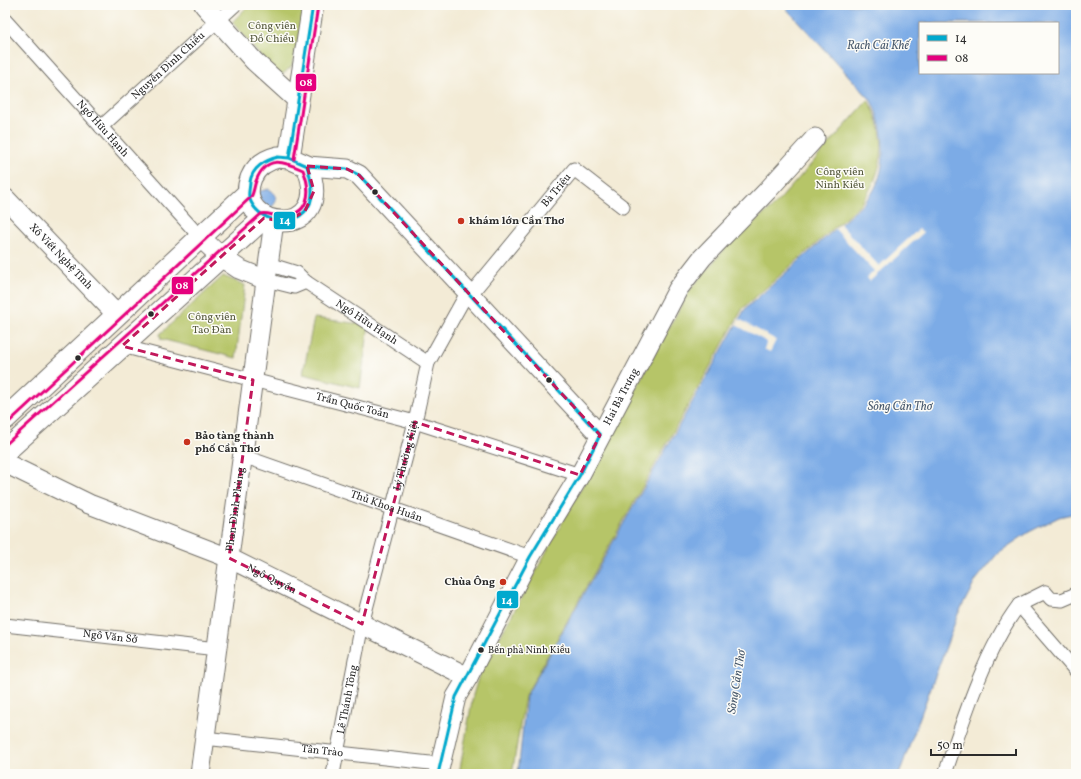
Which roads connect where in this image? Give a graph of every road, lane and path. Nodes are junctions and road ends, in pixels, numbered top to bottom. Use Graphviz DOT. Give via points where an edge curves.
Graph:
graph roads {
  1 [pos="204,5"];
  2 [pos="235,5"];
  3 [pos="313,5"];
  4 [pos="5,20"];
  5 [pos="218,22"];
  6 [pos="298,100"];
  7 [pos="101,127"];
  8 [pos="815,138"];
  9 [pos="298,162"];
  10 [pos="248,193"];
  11 [pos="5,198"];
  12 [pos="623,207"];
  13 [pos="269,220"];
  14 [pos="200,237"];
  15 [pos="221,257"];
  16 [pos="267,272"];
  17 [pos="467,293"];
  18 [pos="117,315"];
  19 [pos="122,346"];
  20 [pos="428,363"];
  21 [pos="253,380"];
  22 [pos="5,419"];
  23 [pos="415,422"];
  24 [pos="600,435"];
  25 [pos="5,452"];
  26 [pos="243,456"];
  27 [pos="5,463"];
  28 [pos="580,474"];
  29 [pos="393,509"];
  30 [pos="530,557"];
  31 [pos="229,558"];
  32 [pos="1076,594"];
  33 [pos="1019,605"];
  34 [pos="362,624"];
  35 [pos="5,625"];
  36 [pos="217,649"];
  37 [pos="1076,671"];
  38 [pos="468,676"];
  39 [pos="204,738"];
  40 [pos="337,753"];
  41 [pos="439,769"];
  42 [pos="200,774"];
  43 [pos="333,774"];
  44 [pos="945,774"];
  1 -- 5 [label="street"];
  2 -- 5 [label="street, Nguyễn Đình Chiểu"];
  3 -- 6 [label="main road"];
  4 -- 7 [label="street, Ngô Hữu Hạnh"];
  5 -- 6 [label="street" via="254,61"];
  5 -- 7 [label="street, Nguyễn Đình Chiểu"];
  6 -- 9 [label="main road"];
  7 -- 14 [label="street, Ngô Hữu Hạnh"];
  8 -- 24 [label="street, Hai Bà Trưng" via="702,258 678,289"];
  9 -- 10 [label="main road" via="278,157 268,160 253,173"];
  9 -- 13 [label="main road" via="313,185 311,202 296,218 286,222"];
  9 -- 17 [label="street" via="347,169 359,175"];
  10 -- 13 [label="main road" via="256,211"];
  10 -- 14 [label="main road"];
  11 -- 18 [label="street, Xô Viết Nghệ Tĩnh"];
  12 -- 17 [label="street, Bà Triệu" via="574,169 475,289"];
  13 -- 15 [label="main road"];
  13 -- 16 [label="street, Phan Đình Phùng"];
  14 -- 15 [label="street"];
  14 -- 18 [label="main road"];
  15 -- 16 [label="street" via="239,269"];
  15 -- 19 [label="main road"];
  16 -- 20 [label="street, Ngô Hữu Hạnh" via="298,273 306,282"];
  16 -- 21 [label="street, Phan Đình Phùng"];
  17 -- 20 [label="street, Lý Thường Kiệt"];
  17 -- 24 [label="street"];
  18 -- 22 [label="main road"];
  19 -- 21 [label="street, Trần Quốc Toản"];
  19 -- 25 [label="main road"];
  20 -- 23 [label="street, Lý Thường Kiệt"];
  21 -- 23 [label="street, Trần Quốc Toản"];
  21 -- 26 [label="street, Phan Đình Phùng"];
  23 -- 28 [label="street, Trần Quốc Toản"];
  23 -- 29 [label="street, Lý Thường Kiệt"];
  24 -- 28 [label="street, Hai Bà Trưng"];
  26 -- 29 [label="street, Thủ Khoa Huân"];
  26 -- 31 [label="street, Phan Đình Phùng"];
  27 -- 31 [label="street, Ngô Quyền" via="89,504"];
  28 -- 30 [label="street, Hai Bà Trưng"];
  29 -- 30 [label="street, Thủ Khoa Huân"];
  29 -- 34 [label="street, Lý Thường Kiệt"];
  30 -- 38 [label="street, Hai Bà Trưng"];
  31 -- 34 [label="street, Ngô Quyền"];
  31 -- 36 [label="street, Phan Đình Phùng"];
  32 -- 33 [label="street" via="1062,600 1050,599 1045,592"];
  33 -- 37 [label="street"];
  33 -- 44 [label="street" via="1006,621 980,677"];
  34 -- 38 [label="street, Ngô Quyền"];
  34 -- 40 [label="street, Lê Thánh Tông"];
  35 -- 36 [label="street, Ngô Văn Sở"];
  36 -- 39 [label="street, Phan Đình Phùng"];
  38 -- 41 [label="street, Hai Bà Trưng" via="456,697"];
  39 -- 40 [label="street, Tân Trào"];
  39 -- 42 [label="street, Phan Đình Phùng"];
  40 -- 41 [label="street, Tân Trào"];
  40 -- 43 [label="street, Lê Thánh Tông"];
}
